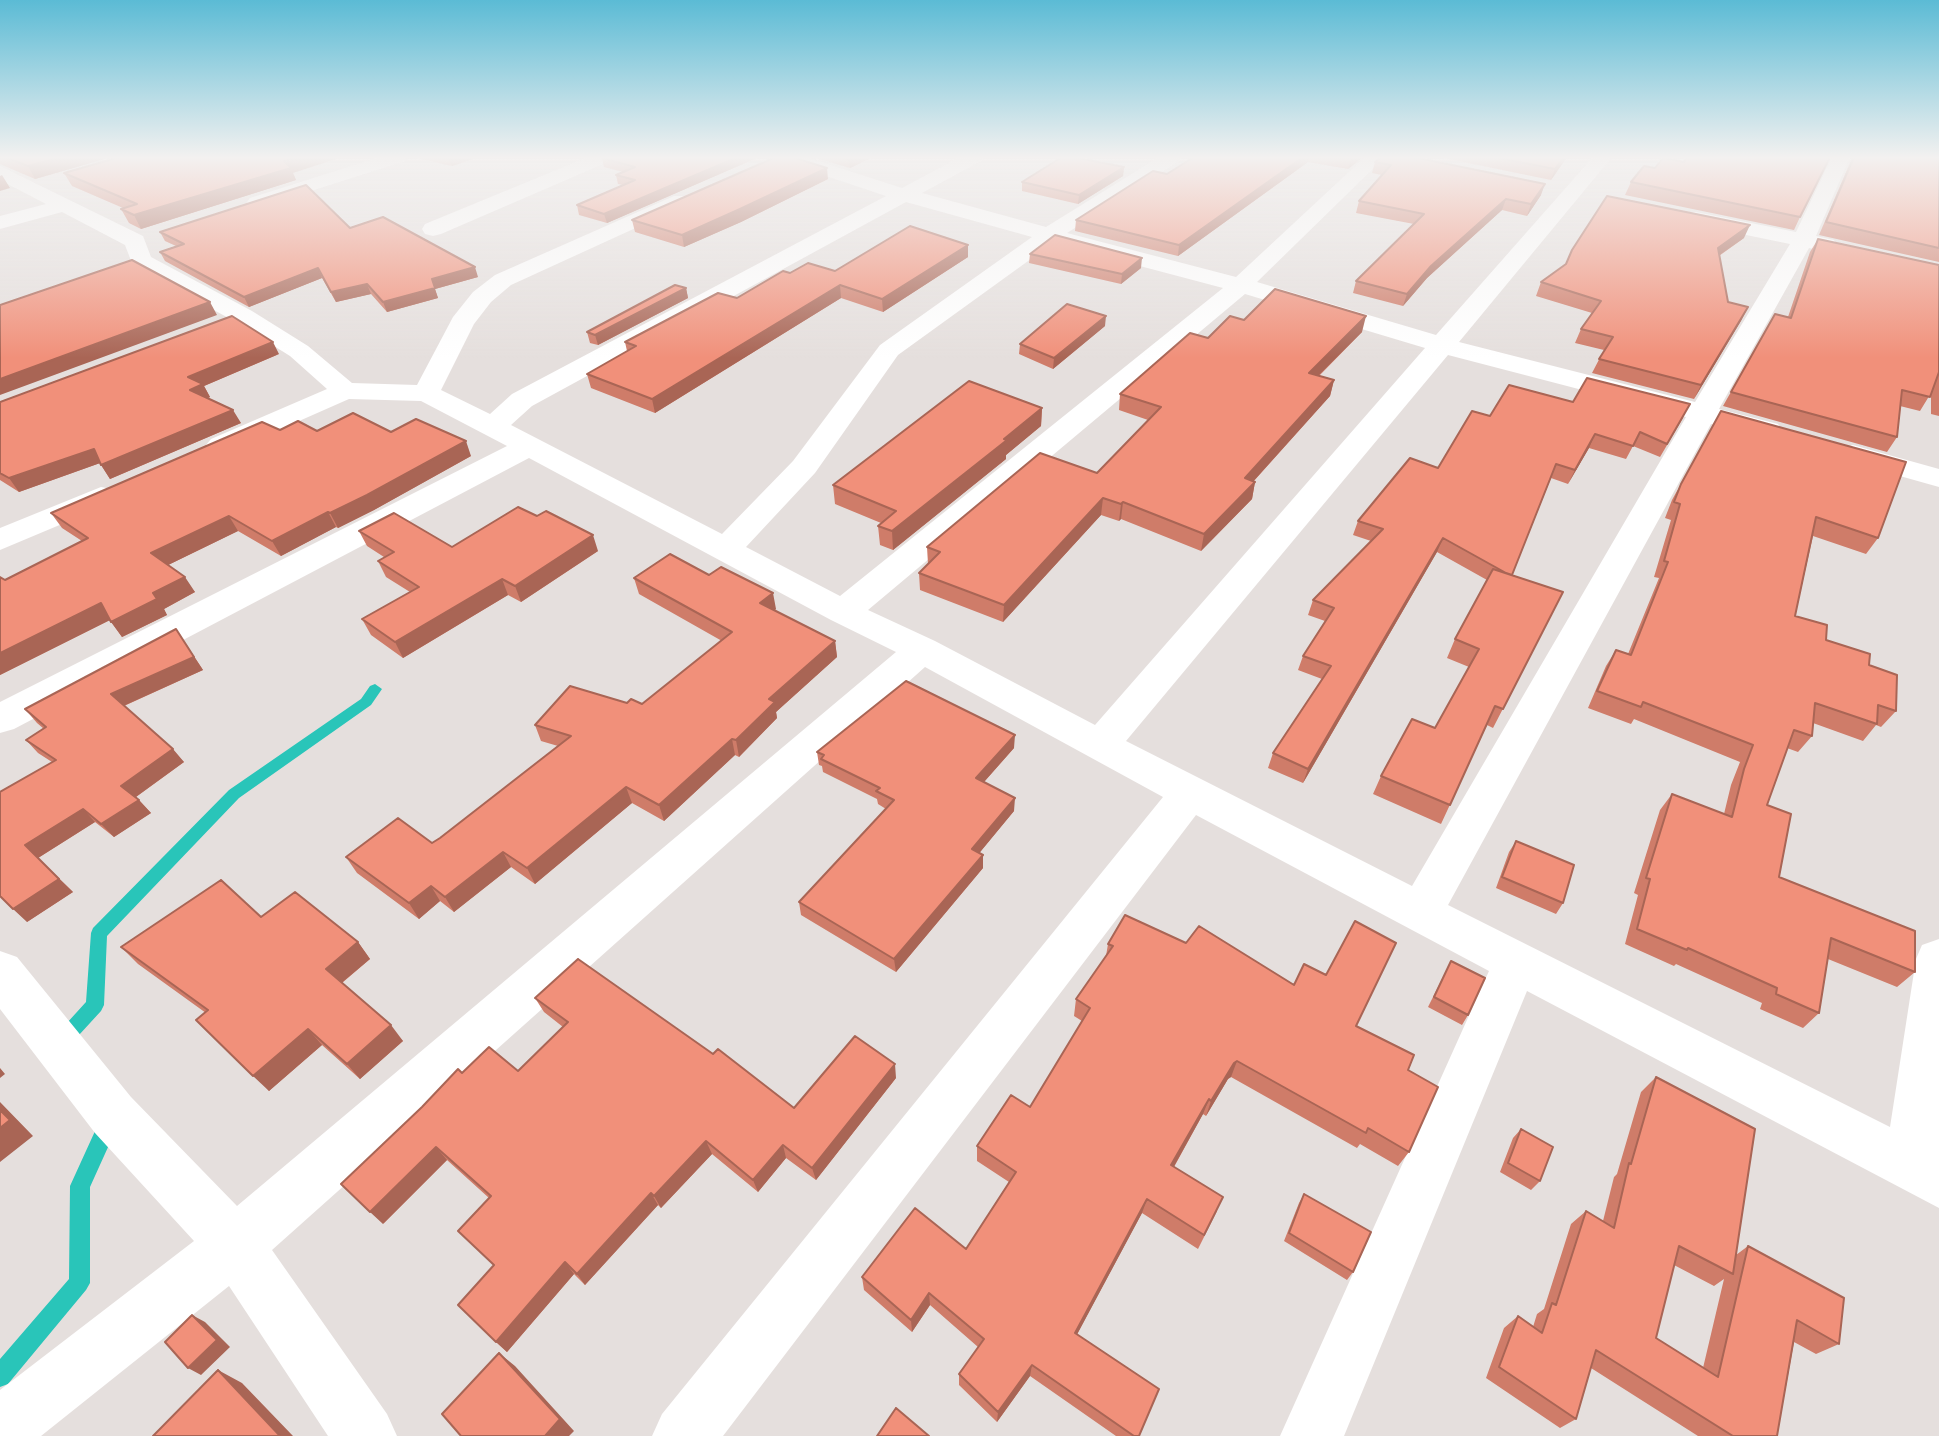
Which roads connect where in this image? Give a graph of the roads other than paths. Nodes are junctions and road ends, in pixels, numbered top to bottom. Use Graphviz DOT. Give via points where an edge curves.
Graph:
graph roads {
  1 [pos="97,224"];
  2 [pos="445,224"];
  3 [pos="629,224"];
  4 [pos="846,224"];
  5 [pos="1009,224"];
  6 [pos="1066,224"];
  7 [pos="1305,224"];
  8 [pos="1546,224"];
  9 [pos="1728,224"];
  10 [pos="1810,224"];
  11 [pos="433,229"];
  12 [pos="1049,235"];
  13 [pos="1803,240"];
  14 [pos="1844,249"];
  15 [pos="1241,285"];
  16 [pos="1442,345"];
  17 [pos="345,391"];
  18 [pos="426,393"];
  19 [pos="1703,412"];
  20 [pos="491,427"];
  21 [pos="1794,438"];
  22 [pos="529,446"];
  23 [pos="1834,449"];
  24 [pos="191,457"];
  25 [pos="1939,478"];
  26 [pos="128,485"];
  27 [pos="0,540"];
  28 [pos="725,550"];
  29 [pos="843,612"];
  30 [pos="922,650"];
  31 [pos="0,719"];
  32 [pos="1100,746"];
  33 [pos="1191,793"];
  34 [pos="1420,911"];
  35 [pos="1939,959"];
  36 [pos="1516,962"];
  37 [pos="2,978"];
  38 [pos="1925,1173"];
  39 [pos="235,1245"];
  40 [pos="0,1429"];
  41 [pos="365,1436"];
  42 [pos="684,1436"];
  43 [pos="1312,1436"];
  1 -- 17 [label="street" via="230,321 299,351"];
  2 -- 11 [label="street"];
  3 -- 18 [label="street" via="503,280 482,297 462,322"];
  4 -- 20 [label="street" via="522,400"];
  5 -- 12 [label="street"];
  6 -- 12 [label="street"];
  7 -- 15 [label="street"];
  8 -- 16 [label="street"];
  9 -- 13 [label="street"];
  10 -- 13 [label="street"];
  12 -- 15 [label="street"];
  12 -- 28 [label="street" via="889,350 804,467"];
  13 -- 14 [label="street"];
  13 -- 19 [label="street"];
  15 -- 16 [label="street"];
  15 -- 29 [label="street"];
  16 -- 19 [label="street"];
  16 -- 32 [label="street"];
  17 -- 18 [label="street"];
  17 -- 24 [label="street"];
  18 -- 20 [label="street"];
  19 -- 21 [label="street"];
  19 -- 34 [label="street"];
  20 -- 22 [label="street"];
  22 -- 28 [label="street"];
  22 -- 31 [label="street"];
  23 -- 25 [label="street"];
  26 -- 27 [label="street"];
  28 -- 29 [label="street"];
  29 -- 30 [label="street"];
  30 -- 32 [label="street"];
  30 -- 39 [label="street"];
  32 -- 33 [label="street"];
  33 -- 34 [label="street"];
  33 -- 42 [label="street"];
  34 -- 36 [label="street"];
  35 -- 38 [label="street"];
  36 -- 38 [label="street"];
  36 -- 43 [label="street"];
  37 -- 39 [label="street" via="113,1115"];
  39 -- 40 [label="street"];
  39 -- 41 [label="street"];
}
